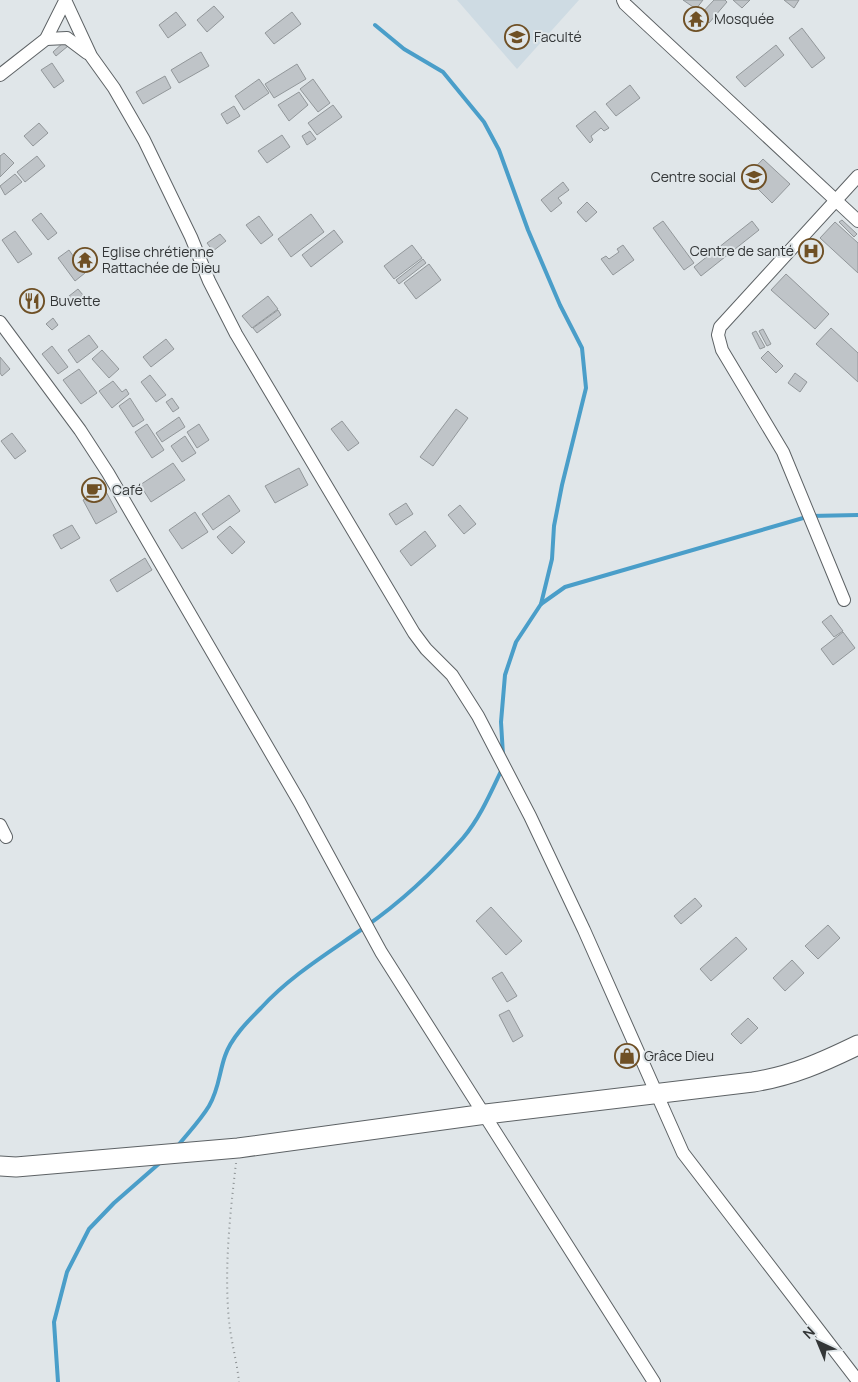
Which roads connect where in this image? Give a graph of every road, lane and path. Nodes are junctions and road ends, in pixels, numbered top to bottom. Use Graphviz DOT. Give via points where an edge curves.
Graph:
graph roads {
  1 [pos="623,0"];
  2 [pos="65,1"];
  3 [pos="46,39"];
  4 [pos="91,56"];
  5 [pos="0,75"];
  6 [pos="858,176"];
  7 [pos="835,201"];
  8 [pos="858,221"];
  9 [pos="0,322"];
  10 [pos="844,600"];
  11 [pos="0,825"];
  12 [pos="6,837"];
  13 [pos="858,1046"];
  14 [pos="657,1093"];
  15 [pos="486,1114"];
  16 [pos="238,1148"];
  17 [pos="0,1166"];
  18 [pos="858,1381"];
  19 [pos="239,1382"];
  20 [pos="654,1382"];
  1 -- 7 [label="street"];
  2 -- 3 [label="street"];
  2 -- 4 [label="street"];
  3 -- 4 [label="street" via="67,38"];
  3 -- 5 [label="street"];
  4 -- 14 [label="street" via="144,140 236,334 414,633 452,675 478,716 530,816"];
  6 -- 7 [label="street"];
  7 -- 8 [label="street"];
  7 -- 10 [label="street" via="720,327 718,335 722,350 783,452"];
  9 -- 15 [label="street" via="108,473 300,803 381,952"];
  11 -- 12 [label="street"];
  13 -- 14 [label="street" via="810,1068 778,1078"];
  14 -- 15 [label="street"];
  14 -- 18 [label="street" via="683,1153"];
  15 -- 16 [label="street"];
  15 -- 20 [label="street"];
  16 -- 17 [label="street"];
  16 -- 19 [label="path" via="229,1224 227,1277 229,1322"];
}
